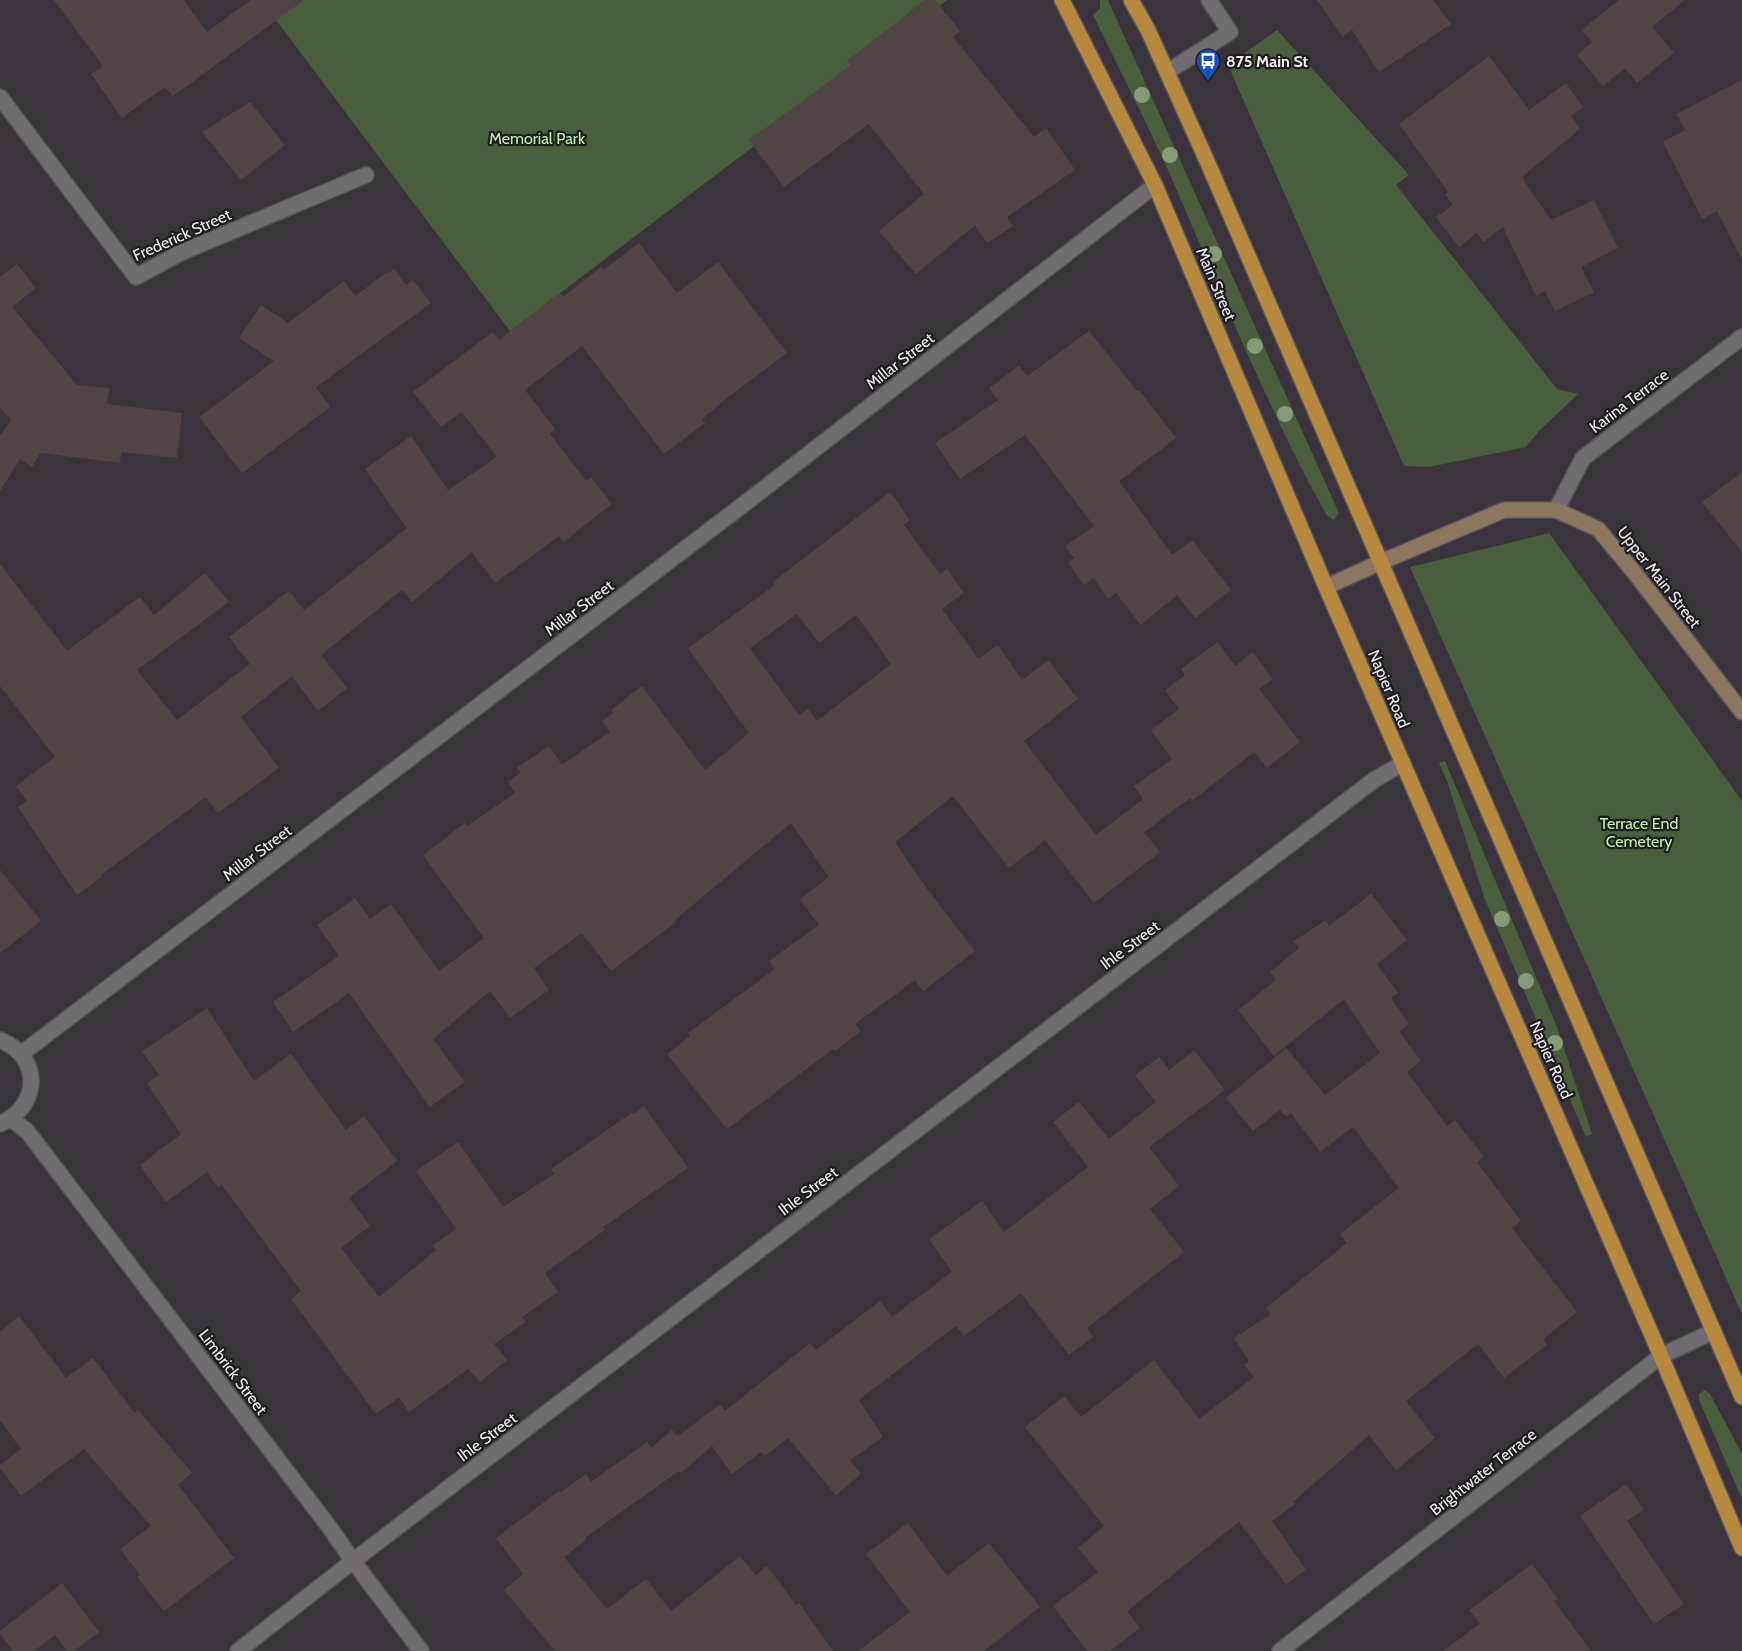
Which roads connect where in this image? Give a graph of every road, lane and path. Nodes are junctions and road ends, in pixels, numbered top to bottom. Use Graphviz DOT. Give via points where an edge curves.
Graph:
graph roads {
  1 [pos="1062,0"];
  2 [pos="1131,0"];
  3 [pos="1209,0"];
  4 [pos="1167,72"];
  5 [pos="0,97"];
  6 [pos="366,175"];
  7 [pos="1155,185"];
  8 [pos="1742,337"];
  9 [pos="1556,510"];
  10 [pos="1381,562"];
  11 [pos="1326,587"];
  12 [pos="1742,712"];
  13 [pos="1402,763"];
  14 [pos="0,1040"];
  15 [pos="21,1054"];
  16 [pos="5,1121"];
  17 [pos="1714,1331"];
  18 [pos="1661,1356"];
  19 [pos="1742,1397"];
  20 [pos="1742,1548"];
  21 [pos="353,1561"];
  22 [pos="238,1651"];
  23 [pos="421,1651"];
  24 [pos="1280,1651"];
  1 -- 7 [label="highway, Main Street"];
  2 -- 4 [label="highway"];
  3 -- 4 [label="street" via="1230,32"];
  4 -- 10 [label="highway"];
  5 -- 6 [label="street, Frederick Street" via="136,277 180,252"];
  7 -- 11 [label="highway, Main Street"];
  7 -- 15 [label="street, Millar Street" via="748,502"];
  8 -- 9 [label="street, Karina Terrace" via="1583,458"];
  9 -- 10 [label="main road, Upper Main Street" via="1504,510"];
  9 -- 12 [label="main road, Upper Main Street" via="1598,529"];
  10 -- 11 [label="main road, Upper Main Street"];
  10 -- 17 [label="highway"];
  11 -- 13 [label="highway, Napier Road"];
  13 -- 18 [label="highway, Napier Road"];
  13 -- 21 [label="street, Ihle Street" via="1374,780"];
  14 -- 15 [label="street"];
  15 -- 16 [label="street" via="31,1081 29,1096 22,1109"];
  16 -- 21 [label="street, Limbrick Street" via="30,1134"];
  17 -- 18 [label="street, Brightwater Terrace"];
  17 -- 19 [label="highway"];
  18 -- 20 [label="highway, Napier Road"];
  18 -- 24 [label="street, Brightwater Terrace"];
  21 -- 22 [label="street, Ihle Street"];
  21 -- 23 [label="street, Limbrick Street"];
}
